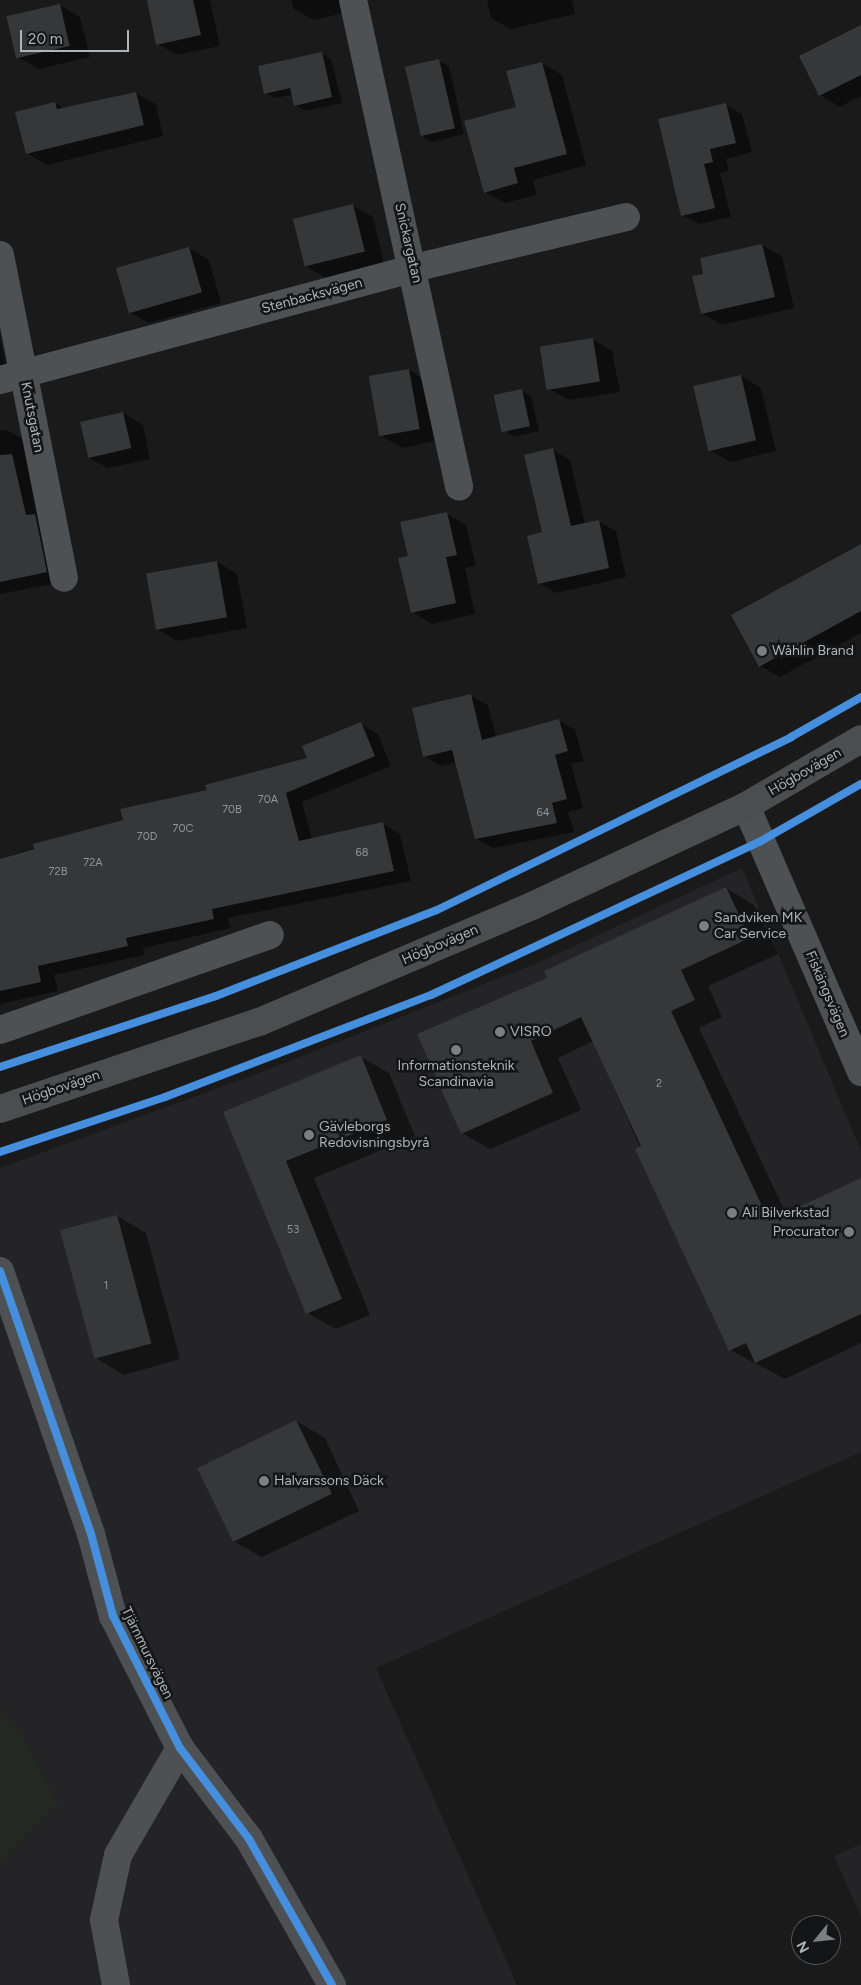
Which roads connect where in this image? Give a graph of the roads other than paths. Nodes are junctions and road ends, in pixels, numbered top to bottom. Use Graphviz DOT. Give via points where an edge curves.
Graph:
graph roads {
  1 [pos="353,0"];
  2 [pos="626,217"];
  3 [pos="0,256"];
  4 [pos="414,268"];
  5 [pos="12,377"];
  6 [pos="460,487"];
  7 [pos="64,578"];
  8 [pos="861,739"];
  9 [pos="746,806"];
  10 [pos="270,935"];
  11 [pos="0,1030"];
  12 [pos="861,1072"];
  13 [pos="0,1109"];
  14 [pos="0,1271"];
  15 [pos="180,1748"];
  16 [pos="116,1985"];
  17 [pos="332,1985"];
  1 -- 4 [label="street, Snickargatan"];
  2 -- 4 [label="street, Stenbacksvägen"];
  3 -- 5 [label="street, Knutsgatan"];
  4 -- 5 [label="street, Stenbacksvägen"];
  4 -- 6 [label="street, Snickargatan"];
  5 -- 7 [label="street, Knutsgatan"];
  8 -- 9 [label="main road, Högbovägen"];
  9 -- 12 [label="street, Fiskängsvägen"];
  9 -- 13 [label="main road, Högbovägen" via="532,906 259,1022"];
  10 -- 11 [label="street"];
  14 -- 15 [label="street, Tjärnmursvägen" via="90,1534 113,1616"];
  15 -- 16 [label="street" via="118,1855 104,1920"];
  15 -- 17 [label="street, Tjärnmursvägen" via="249,1839"];
}
